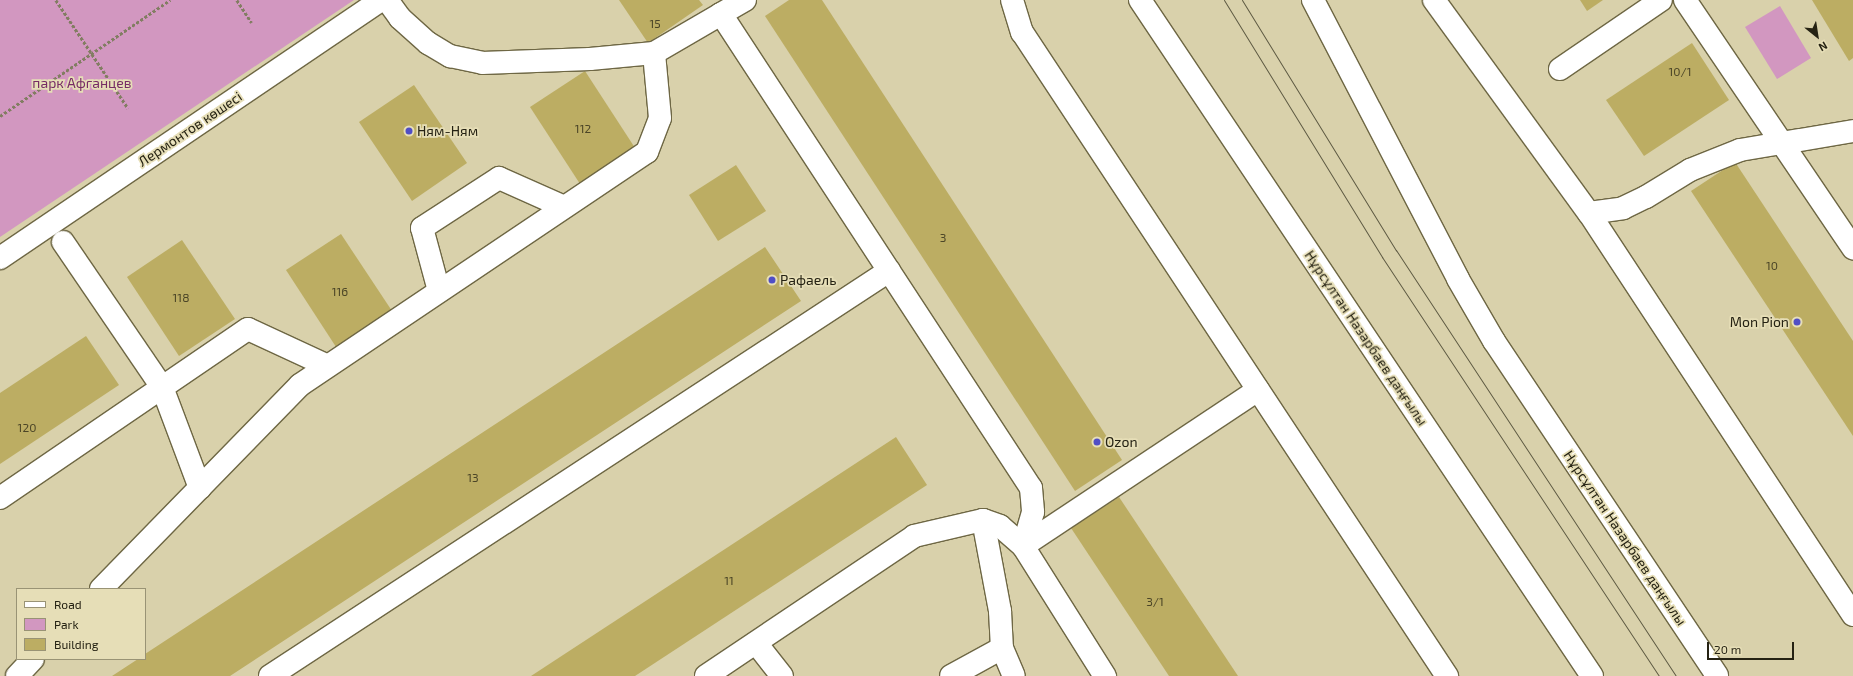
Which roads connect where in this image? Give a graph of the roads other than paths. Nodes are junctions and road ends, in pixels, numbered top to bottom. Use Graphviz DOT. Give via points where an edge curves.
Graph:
graph roads {
  1 [pos="381,0"];
  2 [pos="387,0"];
  3 [pos="745,0"];
  4 [pos="1012,0"];
  5 [pos="1140,0"];
  6 [pos="1313,0"];
  7 [pos="1434,0"];
  8 [pos="1661,0"];
  9 [pos="1685,0"];
  10 [pos="721,14"];
  11 [pos="654,52"];
  12 [pos="1560,69"];
  13 [pos="1853,131"];
  14 [pos="1783,143"];
  15 [pos="564,207"];
  16 [pos="1589,213"];
  17 [pos="63,242"];
  18 [pos="1853,248"];
  19 [pos="0,258"];
  20 [pos="889,271"];
  21 [pos="439,291"];
  22 [pos="328,366"];
  23 [pos="162,387"];
  24 [pos="1258,390"];
  25 [pos="200,488"];
  26 [pos="0,498"];
  27 [pos="983,520"];
  28 [pos="1023,546"];
  29 [pos="102,588"];
  30 [pos="1853,615"];
  31 [pos="756,643"];
  32 [pos="1002,648"];
  33 [pos="32,660"];
  34 [pos="17,676"];
  35 [pos="270,676"];
  36 [pos="706,676"];
  37 [pos="782,676"];
  38 [pos="951,676"];
  39 [pos="1014,676"];
  40 [pos="1105,676"];
  41 [pos="1446,676"];
  42 [pos="1592,676"];
  43 [pos="1717,676"];
  1 -- 19 [label="main road, Лермонтов көшесі"];
  2 -- 11 [label="main road" via="400,18 428,43 450,56 482,63 590,59"];
  3 -- 10 [label="main road"];
  4 -- 24 [label="main road" via="1022,32"];
  5 -- 42 [label="main road, Нұрсұлтан Назарбаев даңғылы"];
  6 -- 43 [label="main road, Нұрсұлтан Назарбаев даңғылы" via="1458,279 1494,341"];
  7 -- 16 [label="main road"];
  8 -- 12 [label="main road"];
  9 -- 14 [label="main road"];
  10 -- 11 [label="main road"];
  10 -- 20 [label="main road"];
  11 -- 15 [label="main road" via="660,118 647,152"];
  13 -- 14 [label="main road"];
  14 -- 16 [label="main road" via="1740,150 1690,170 1623,208"];
  14 -- 18 [label="main road"];
  15 -- 21 [label="main road"];
  15 -- 21 [label="main road" via="499,178 422,228"];
  16 -- 30 [label="main road"];
  17 -- 23 [label="main road"];
  20 -- 28 [label="main road" via="1031,488 1033,512"];
  20 -- 35 [label="main road"];
  21 -- 22 [label="main road"];
  22 -- 23 [label="main road" via="248,329"];
  22 -- 25 [label="main road" via="300,385"];
  23 -- 25 [label="main road"];
  23 -- 26 [label="main road"];
  24 -- 28 [label="main road"];
  24 -- 41 [label="main road"];
  25 -- 29 [label="main road"];
  27 -- 28 [label="main road" via="1000,526"];
  27 -- 31 [label="main road" via="914,536"];
  27 -- 32 [label="main road" via="1000,611"];
  28 -- 40 [label="main road"];
  31 -- 36 [label="main road"];
  31 -- 37 [label="main road"];
  32 -- 38 [label="main road"];
  32 -- 39 [label="main road"];
  33 -- 34 [label="main road"];
}
